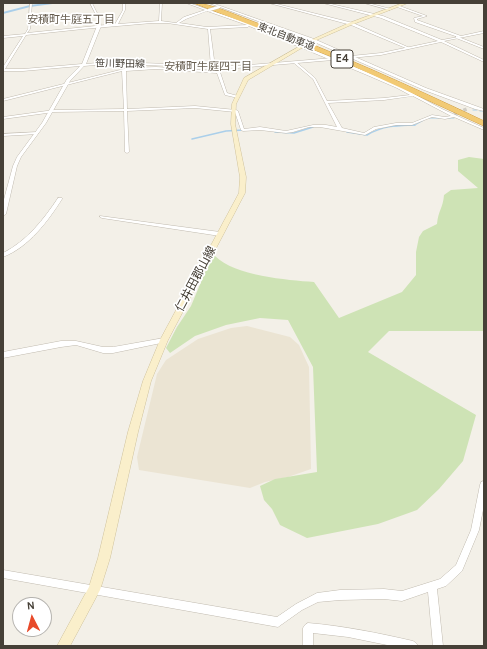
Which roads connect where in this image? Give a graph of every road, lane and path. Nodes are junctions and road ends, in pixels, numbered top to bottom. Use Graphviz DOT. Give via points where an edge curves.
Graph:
graph roads {
  1 [pos="31,3"];
  2 [pos="91,3"];
  3 [pos="124,3"];
  4 [pos="161,3"];
  5 [pos="187,3"];
  6 [pos="196,3"];
  7 [pos="201,3"];
  8 [pos="210,3"];
  9 [pos="223,3"];
  10 [pos="270,3"];
  11 [pos="324,3"];
  12 [pos="365,3"];
  13 [pos="406,3"];
  14 [pos="398,6"];
  15 [pos="220,7"];
  16 [pos="390,9"];
  17 [pos="208,10"];
  18 [pos="373,15"];
  19 [pos="160,22"];
  20 [pos="177,23"];
  21 [pos="116,24"];
  22 [pos="350,24"];
  23 [pos="99,26"];
  24 [pos="252,26"];
  25 [pos="209,28"];
  26 [pos="484,32"];
  27 [pos="26,34"];
  28 [pos="3,37"];
  29 [pos="458,37"];
  30 [pos="442,40"];
  31 [pos="312,41"];
  32 [pos="302,46"];
  33 [pos="409,48"];
  34 [pos="484,48"];
  35 [pos="352,57"];
  36 [pos="332,59"];
  37 [pos="484,61"];
  38 [pos="295,62"];
  39 [pos="84,64"];
  40 [pos="274,64"];
  41 [pos="213,66"];
  42 [pos="227,67"];
  43 [pos="3,70"];
  44 [pos="124,70"];
  45 [pos="218,72"];
  46 [pos="66,84"];
  47 [pos="414,95"];
  48 [pos="237,97"];
  49 [pos="3,100"];
  50 [pos="327,102"];
  51 [pos="472,107"];
  52 [pos="125,109"];
  53 [pos="467,109"];
  54 [pos="484,110"];
  55 [pos="52,111"];
  56 [pos="234,111"];
  57 [pos="453,115"];
  58 [pos="3,118"];
  59 [pos="484,120"];
  60 [pos="484,124"];
  61 [pos="340,129"];
  62 [pos="484,129"];
  63 [pos="37,133"];
  64 [pos="3,135"];
  65 [pos="127,152"];
  66 [pos="60,199"];
  67 [pos="3,214"];
  68 [pos="102,216"];
  69 [pos="220,234"];
  70 [pos="3,255"];
  71 [pos="164,340"];
  72 [pos="3,355"];
  73 [pos="484,485"];
  74 [pos="3,574"];
  75 [pos="432,586"];
  76 [pos="94,590"];
  77 [pos="63,646"];
  78 [pos="308,646"];
  79 [pos="413,646"];
  80 [pos="438,646"];
  1 -- 27 [label="street" via="29,29"];
  2 -- 23 [label="street" via="99,19"];
  3 -- 21 [label="street" via="124,10"];
  4 -- 19 [label="street"];
  5 -- 17 [label="street"];
  6 -- 60 [label="highway, 東北自動車道 / E4" via="325,52"];
  7 -- 59 [label="highway, 東北自動車道 / E4" via="336,54"];
  8 -- 15 [label="street"];
  9 -- 15 [label="street"];
  10 -- 22 [label="street"];
  11 -- 18 [label="street"];
  12 -- 16 [label="street"];
  13 -- 14 [label="main road, 仁井田郡山線"];
  14 -- 16 [label="main road, 仁井田郡山線"];
  14 -- 29 [label="street" via="426,16 415,19 416,21"];
  15 -- 17 [label="street, bridge"];
  15 -- 31 [label="street"];
  16 -- 18 [label="main road, 仁井田郡山線"];
  17 -- 20 [label="street"];
  17 -- 24 [label="street"];
  18 -- 22 [label="main road, 仁井田郡山線"];
  18 -- 30 [label="street"];
  19 -- 20 [label="street"];
  19 -- 21 [label="street"];
  20 -- 25 [label="street"];
  21 -- 23 [label="street"];
  22 -- 31 [label="main road, 仁井田郡山線"];
  22 -- 33 [label="street"];
  23 -- 27 [label="street"];
  23 -- 39 [label="street"];
  24 -- 25 [label="street"];
  24 -- 32 [label="street"];
  25 -- 41 [label="street"];
  26 -- 29 [label="street, 笹川野田線"];
  27 -- 28 [label="street"];
  27 -- 43 [label="street"];
  29 -- 30 [label="street, 笹川野田線"];
  29 -- 34 [label="street"];
  30 -- 33 [label="street, 笹川野田線"];
  30 -- 37 [label="street"];
  31 -- 32 [label="main road, 仁井田郡山線, bridge"];
  31 -- 35 [label="street"];
  32 -- 36 [label="street"];
  32 -- 40 [label="main road, 仁井田郡山線"];
  33 -- 35 [label="street, 笹川野田線"];
  35 -- 36 [label="street, 笹川野田線, bridge"];
  35 -- 51 [label="street"];
  36 -- 38 [label="street, 笹川野田線"];
  36 -- 47 [label="street"];
  38 -- 40 [label="street, 笹川野田線"];
  38 -- 50 [label="street" via="314,79"];
  39 -- 41 [label="street, 笹川野田線"];
  39 -- 43 [label="street, 笹川野田線"];
  39 -- 46 [label="street"];
  40 -- 42 [label="street, 笹川野田線"];
  40 -- 48 [label="main road, 仁井田郡山線" via="246,79"];
  41 -- 42 [label="street, 笹川野田線"];
  42 -- 45 [label="street"];
  44 -- 45 [label="street" via="151,68"];
  44 -- 46 [label="street"];
  44 -- 52 [label="street"];
  45 -- 48 [label="street" via="226,94"];
  46 -- 49 [label="street"];
  46 -- 55 [label="street"];
  47 -- 50 [label="street"];
  47 -- 57 [label="street"];
  48 -- 56 [label="main road, 仁井田郡山線"];
  50 -- 61 [label="street"];
  51 -- 53 [label="street"];
  51 -- 54 [label="street"];
  52 -- 55 [label="street"];
  52 -- 56 [label="street" via="195,106"];
  52 -- 65 [label="street"];
  55 -- 58 [label="street"];
  55 -- 63 [label="street"];
  56 -- 61 [label="street" via="238,113 242,130 254,128 288,132 311,126"];
  56 -- 69 [label="main road, 仁井田郡山線" via="233,124 243,177 242,192"];
  57 -- 61 [label="street" via="446,118 431,116 412,124 375,128 366,134"];
  57 -- 62 [label="street"];
  63 -- 64 [label="street"];
  63 -- 67 [label="street" via="15,166"];
  66 -- 70 [label="street" via="34,231 16,248"];
  68 -- 69 [label="street"];
  69 -- 71 [label="main road, 仁井田郡山線"];
  71 -- 72 [label="street" via="113,350 69,343"];
  71 -- 76 [label="main road, 仁井田郡山線" via="147,381 113,524"];
  73 -- 75 [label="street" via="475,530 461,563 443,583"];
  74 -- 76 [label="street"];
  75 -- 76 [label="street" via="402,596 340,595 317,598 278,622"];
  75 -- 80 [label="street"];
  76 -- 77 [label="main road, 仁井田郡山線"];
  78 -- 79 [label="street" via="308,628 335,630"];
}
